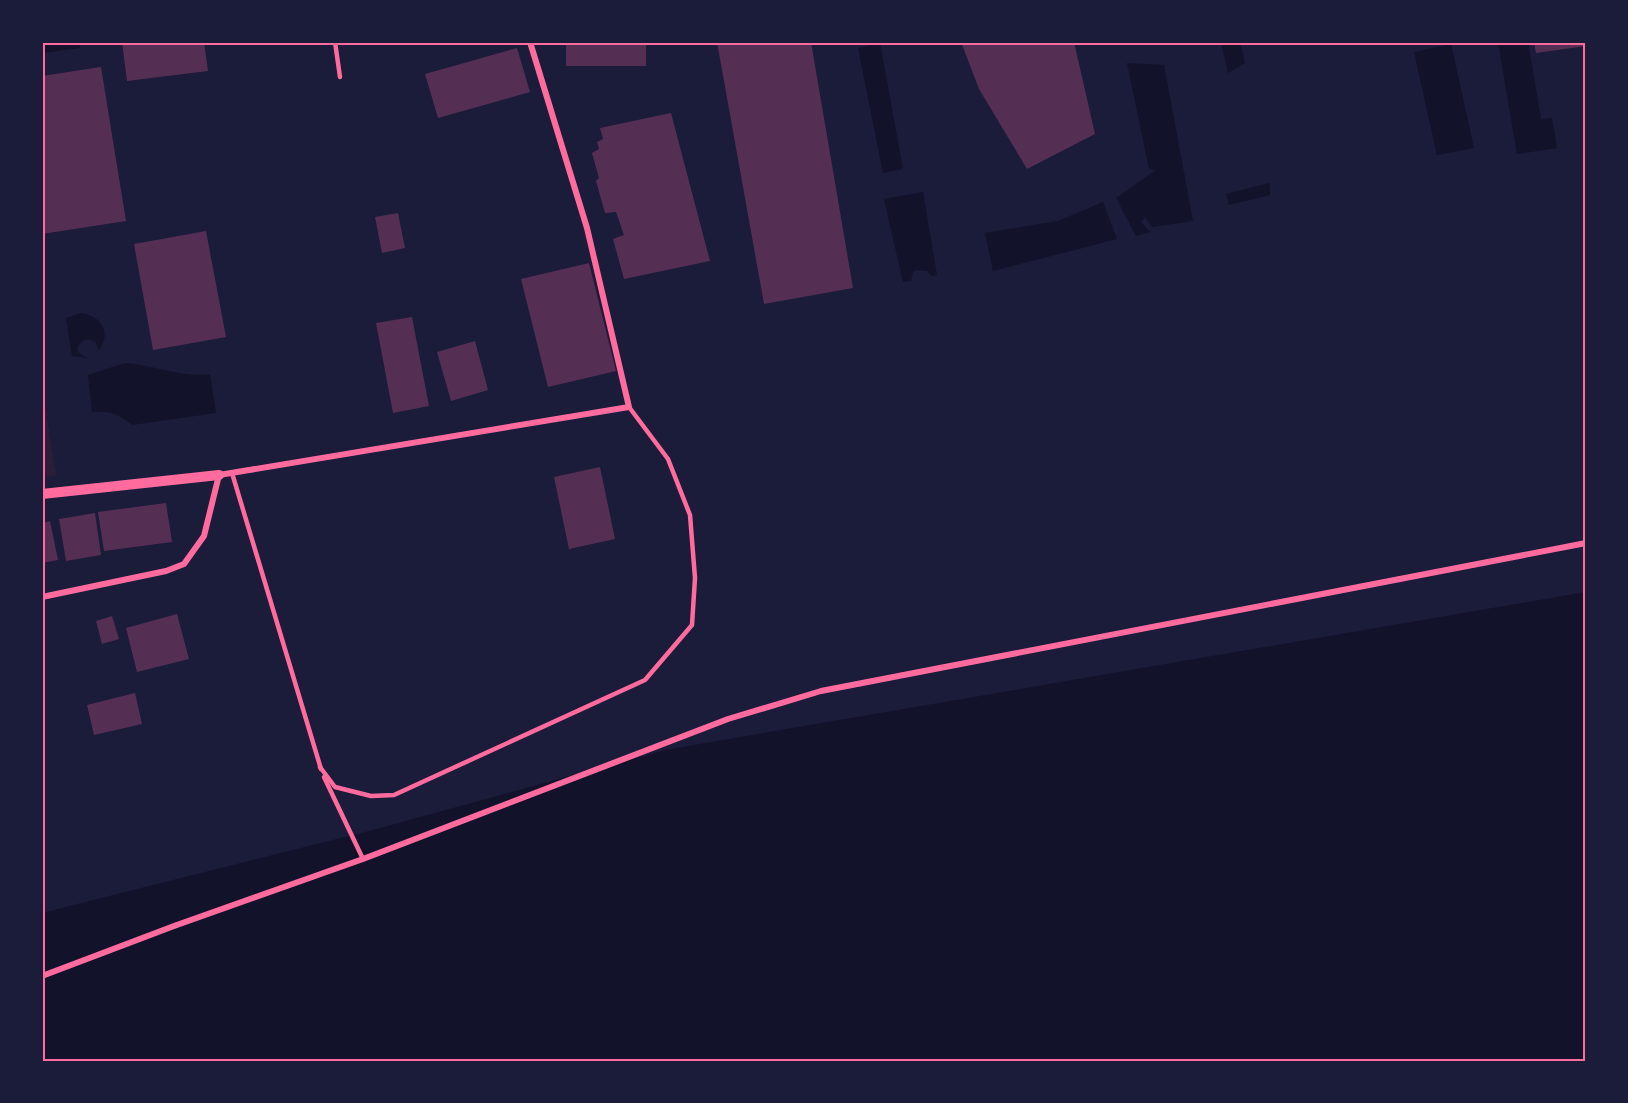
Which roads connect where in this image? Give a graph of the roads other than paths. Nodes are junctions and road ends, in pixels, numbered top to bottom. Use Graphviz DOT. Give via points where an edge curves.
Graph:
graph roads {
  1 [pos="335,42"];
  2 [pos="530,42"];
  3 [pos="340,77"];
  4 [pos="629,407"];
  5 [pos="232,473"];
  6 [pos="219,475"];
  7 [pos="42,494"];
  8 [pos="1586,543"];
  9 [pos="42,597"];
  10 [pos="320,767"];
  11 [pos="363,859"];
  12 [pos="42,976"];
  1 -- 3 [label="lane"];
  2 -- 4 [label="street" via="587,228"];
  4 -- 5 [label="street"];
  4 -- 10 [label="lane" via="668,459 690,515 694,567 692,625 645,680 394,795 371,796 335,787"];
  5 -- 6 [label="street"];
  5 -- 10 [label="lane"];
  6 -- 7 [label="street"];
  6 -- 9 [label="street" via="204,536 184,564"];
  8 -- 11 [label="street" via="821,691 728,719"];
  10 -- 11 [label="lane"];
  11 -- 12 [label="street"];
}
